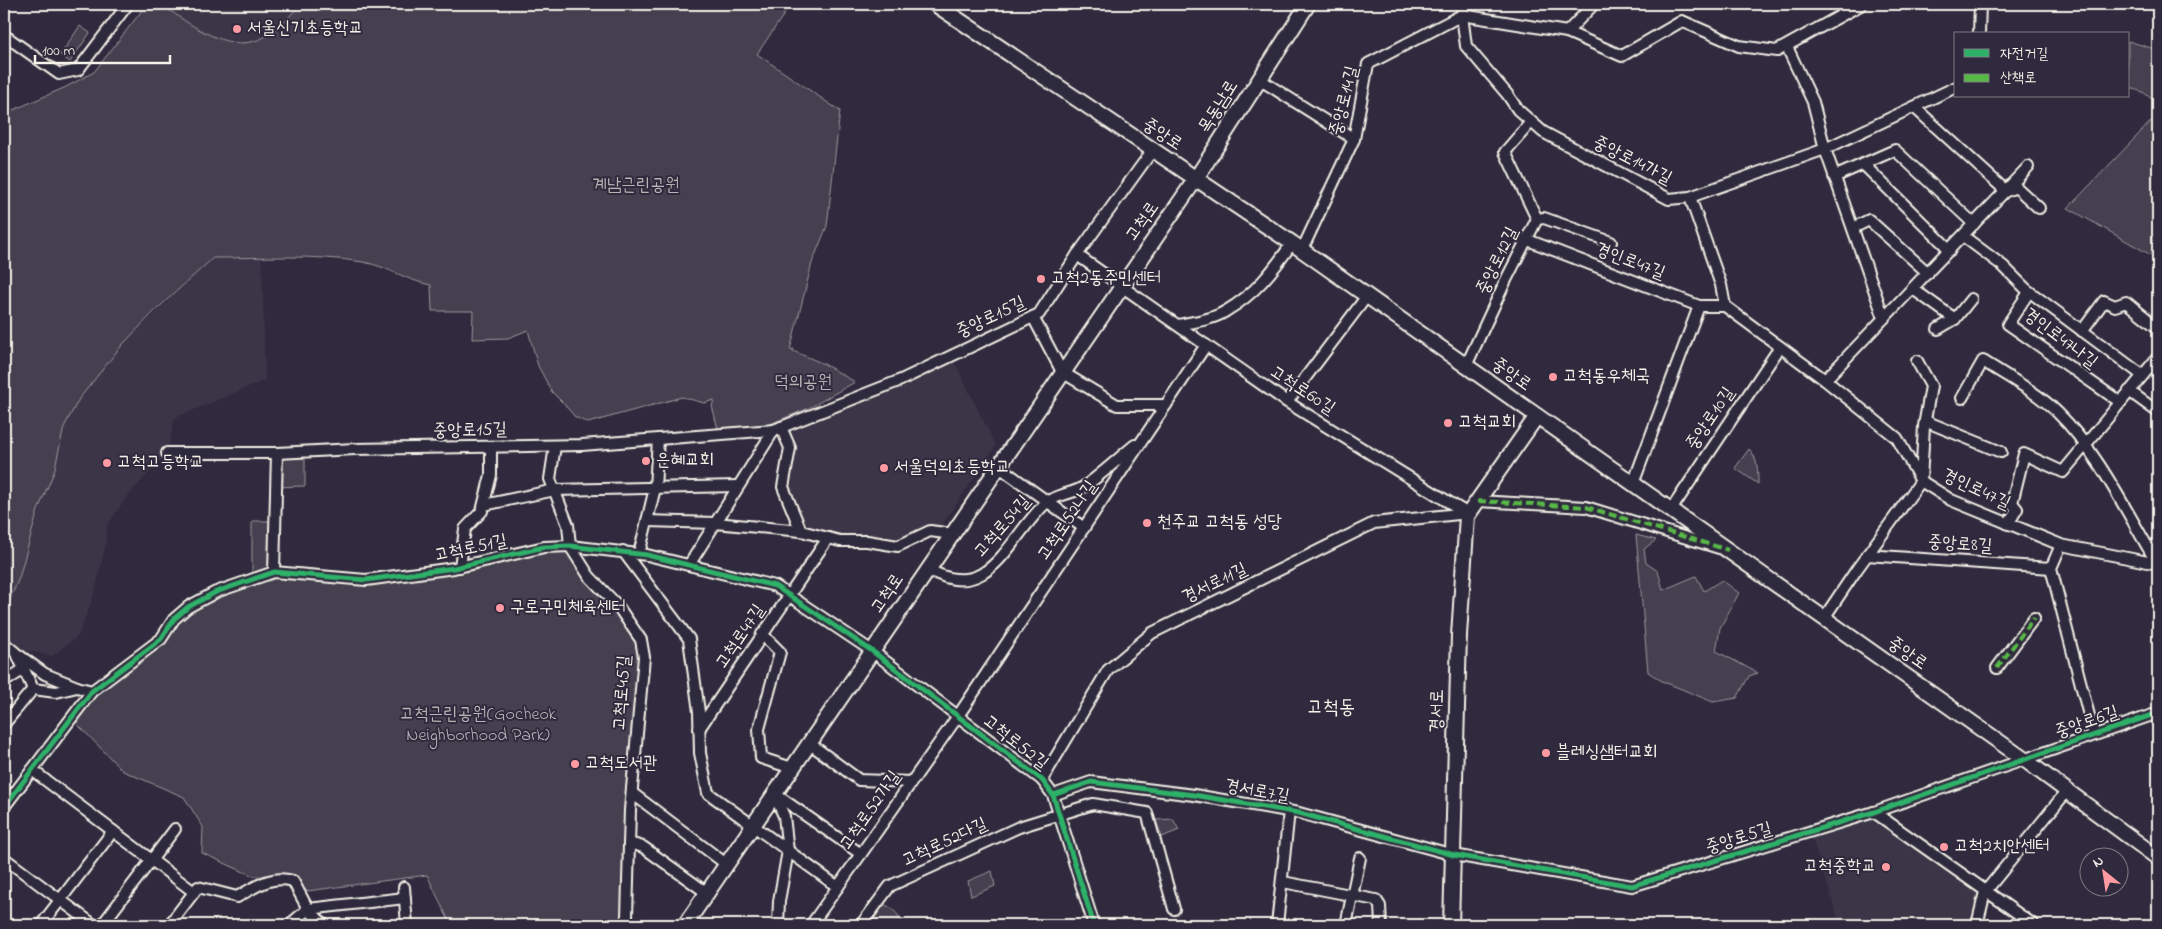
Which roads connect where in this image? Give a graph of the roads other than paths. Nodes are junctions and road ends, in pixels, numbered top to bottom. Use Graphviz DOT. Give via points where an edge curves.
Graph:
graph roads {
  1 [pos="128,4"];
  2 [pos="935,4"];
  3 [pos="1308,4"];
  4 [pos="1464,4"];
  5 [pos="1594,4"];
  6 [pos="1862,4"];
  7 [pos="1980,4"];
  8 [pos="1462,15"];
  9 [pos="1567,32"];
  10 [pos="1979,32"];
  11 [pos="4,35"];
  12 [pos="1787,47"];
  13 [pos="1259,79"];
  14 [pos="1954,88"];
  15 [pos="1914,107"];
  16 [pos="1531,122"];
  17 [pos="1354,139"];
  18 [pos="1824,149"];
  19 [pos="1152,151"];
  20 [pos="1863,164"];
  21 [pos="2028,167"];
  22 [pos="1834,177"];
  23 [pos="1195,180"];
  24 [pos="2006,191"];
  25 [pos="1690,197"];
  26 [pos="2039,208"];
  27 [pos="1537,219"];
  28 [pos="1974,224"];
  29 [pos="1853,228"];
  30 [pos="1963,236"];
  31 [pos="1526,240"];
  32 [pos="1611,242"];
  33 [pos="1297,247"];
  34 [pos="1950,250"];
  35 [pos="1077,255"];
  36 [pos="1928,273"];
  37 [pos="1121,285"];
  38 [pos="1912,288"];
  39 [pos="2029,292"];
  40 [pos="1367,296"];
  41 [pos="1971,299"];
  42 [pos="1699,306"];
  43 [pos="1725,306"];
  44 [pos="1033,316"];
  45 [pos="1884,318"];
  46 [pos="1956,319"];
  47 [pos="1178,325"];
  48 [pos="1938,328"];
  49 [pos="2158,328"];
  50 [pos="2082,331"];
  51 [pos="1206,345"];
  52 [pos="1780,347"];
  53 [pos="1917,361"];
  54 [pos="2156,363"];
  55 [pos="1466,366"];
  56 [pos="1062,372"];
  57 [pos="2142,375"];
  58 [pos="1825,380"];
  59 [pos="2129,391"];
  60 [pos="1962,398"];
  61 [pos="1287,402"];
  62 [pos="2120,402"];
  63 [pos="1166,405"];
  64 [pos="2158,412"];
  65 [pos="1536,416"];
  66 [pos="1925,421"];
  67 [pos="777,428"];
  68 [pos="1145,437"];
  69 [pos="658,439"];
  70 [pos="2085,443"];
  71 [pos="555,446"];
  72 [pos="492,447"];
  73 [pos="2002,452"];
  74 [pos="167,453"];
  75 [pos="277,453"];
  76 [pos="998,466"];
  77 [pos="1921,481"];
  78 [pos="1633,484"];
  79 [pos="738,486"];
  80 [pos="654,488"];
  81 [pos="555,490"];
  82 [pos="1478,501"];
  83 [pos="1047,502"];
  84 [pos="484,505"];
  85 [pos="1671,510"];
  86 [pos="1468,515"];
  87 [pos="647,521"];
  88 [pos="715,524"];
  89 [pos="2008,524"];
  90 [pos="1084,528"];
  91 [pos="801,531"];
  92 [pos="952,534"];
  93 [pos="828,538"];
  94 [pos="570,546"];
  95 [pos="2061,546"];
  96 [pos="1728,550"];
  97 [pos="623,551"];
  98 [pos="639,554"];
  99 [pos="1867,555"];
  100 [pos="2158,564"];
  101 [pos="689,565"];
  102 [pos="460,567"];
  103 [pos="2051,568"];
  104 [pos="928,569"];
  105 [pos="274,572"];
  106 [pos="789,595"];
  107 [pos="1824,618"];
  108 [pos="2034,618"];
  109 [pos="762,634"];
  110 [pos="4,643"];
  111 [pos="872,650"];
  112 [pos="17,654"];
  113 [pos="1997,668"];
  114 [pos="24,669"];
  115 [pos="4,682"];
  116 [pos="77,687"];
  117 [pos="33,689"];
  118 [pos="92,691"];
  119 [pos="2158,713"];
  120 [pos="958,716"];
  121 [pos="4,724"];
  122 [pos="699,729"];
  123 [pos="2094,736"];
  124 [pos="809,744"];
  125 [pos="2025,760"];
  126 [pos="792,768"];
  127 [pos="32,770"];
  128 [pos="1042,780"];
  129 [pos="911,782"];
  130 [pos="2067,791"];
  131 [pos="632,793"];
  132 [pos="774,794"];
  133 [pos="1053,795"];
  134 [pos="4,807"];
  135 [pos="1289,811"];
  136 [pos="1874,812"];
  137 [pos="1058,814"];
  138 [pos="752,826"];
  139 [pos="175,829"];
  140 [pos="113,831"];
  141 [pos="629,843"];
  142 [pos="788,852"];
  143 [pos="861,854"];
  144 [pos="1454,855"];
  145 [pos="4,858"];
  146 [pos="1360,858"];
  147 [pos="2158,858"];
  148 [pos="152,861"];
  149 [pos="726,864"];
  150 [pos="1283,882"];
  151 [pos="404,887"];
  152 [pos="838,887"];
  153 [pos="196,889"];
  154 [pos="1985,892"];
  155 [pos="707,893"];
  156 [pos="1352,895"];
  157 [pos="405,898"];
  158 [pos="60,900"];
  159 [pos="308,909"];
  160 [pos="1174,909"];
  161 [pos="40,925"];
  162 [pos="94,925"];
  163 [pos="102,925"];
  164 [pos="169,925"];
  165 [pos="289,925"];
  166 [pos="324,925"];
  167 [pos="407,925"];
  168 [pos="628,925"];
  169 [pos="685,925"];
  170 [pos="778,925"];
  171 [pos="811,925"];
  172 [pos="862,925"];
  173 [pos="1094,925"];
  174 [pos="1277,925"];
  175 [pos="1346,925"];
  176 [pos="1381,925"];
  177 [pos="1451,925"];
  178 [pos="1977,925"];
  179 [pos="2034,925"];
  1 -- 11 [label="street" via="78,70 59,74"];
  2 -- 19 [label="main road, 중앙로"];
  3 -- 13 [label="main road, 목동남로"];
  4 -- 8 [label="street"];
  5 -- 9 [label="street"];
  6 -- 12 [label="street"];
  7 -- 10 [label="street"];
  8 -- 9 [label="street"];
  8 -- 16 [label="street, 중앙로14가길" via="1466,46"];
  8 -- 17 [label="street, 중앙로14길" via="1368,64"];
  9 -- 12 [label="street" via="1622,56 1682,21 1738,46 1778,51"];
  12 -- 18 [label="street" via="1813,102"];
  13 -- 17 [label="street, 목동남로"];
  13 -- 23 [label="main road, 목동남로"];
  14 -- 15 [label="street, 중앙로14가길"];
  15 -- 18 [label="street, 중앙로14가길"];
  15 -- 24 [label="street"];
  16 -- 25 [label="street, 중앙로14가길" via="1542,132 1661,196 1669,199"];
  16 -- 27 [label="street, 중앙로12길" via="1505,152"];
  17 -- 33 [label="street, 중앙로14길"];
  18 -- 22 [label="street"];
  18 -- 25 [label="street, 중앙로14가길"];
  19 -- 23 [label="main road, 중앙로"];
  19 -- 35 [label="street, 중앙로15길"];
  20 -- 22 [label="street"];
  20 -- 28 [label="street" via="1895,150"];
  20 -- 34 [label="street"];
  21 -- 24 [label="street"];
  22 -- 29 [label="street"];
  23 -- 33 [label="main road, 중앙로"];
  23 -- 37 [label="main road, 고척로"];
  24 -- 26 [label="street" via="2016,187"];
  24 -- 28 [label="street"];
  25 -- 43 [label="street" via="1721,285"];
  27 -- 31 [label="street, 중앙로12길"];
  27 -- 32 [label="street" via="1544,218"];
  28 -- 30 [label="street"];
  29 -- 36 [label="street" via="1869,220"];
  29 -- 45 [label="street"];
  30 -- 34 [label="street"];
  30 -- 39 [label="street, 경인로47나길" via="2003,266"];
  31 -- 42 [label="street, 경인로47길"];
  31 -- 55 [label="street, 중앙로12길"];
  33 -- 40 [label="main road, 중앙로"];
  33 -- 47 [label="street, 중앙로14길" via="1267,279 1225,312"];
  34 -- 36 [label="street"];
  35 -- 37 [label="street"];
  35 -- 44 [label="street, 중앙로15길" via="1039,314"];
  36 -- 38 [label="street"];
  37 -- 47 [label="street, 고척로60길"];
  37 -- 56 [label="main road, 고척로"];
  38 -- 45 [label="street"];
  38 -- 46 [label="street"];
  39 -- 50 [label="street, 경인로47나길"];
  39 -- 62 [label="street, 경인로47나길" via="2008,324"];
  40 -- 55 [label="main road, 중앙로"];
  40 -- 61 [label="street"];
  41 -- 46 [label="street"];
  42 -- 43 [label="street, 경인로47길"];
  42 -- 78 [label="street"];
  43 -- 52 [label="street, 경인로47길"];
  44 -- 56 [label="street"];
  44 -- 67 [label="street, 중앙로15길" via="901,380"];
  45 -- 58 [label="street"];
  46 -- 48 [label="street"];
  47 -- 51 [label="street, 고척로60길"];
  49 -- 50 [label="street, 경인로47나길" via="2126,302 2115,306 2104,302"];
  50 -- 57 [label="street, 경인로47나길"];
  51 -- 61 [label="street, 고척로60길"];
  51 -- 63 [label="street, 고척로52나길"];
  52 -- 58 [label="street, 경인로47길"];
  52 -- 85 [label="street, 중앙로10길"];
  53 -- 66 [label="street" via="1930,386"];
  54 -- 57 [label="street"];
  55 -- 65 [label="main road, 중앙로"];
  56 -- 63 [label="street" via="1117,405"];
  56 -- 76 [label="main road, 고척로"];
  57 -- 59 [label="street"];
  58 -- 77 [label="street, 경인로47길" via="1897,438"];
  59 -- 62 [label="street"];
  59 -- 64 [label="street"];
  60 -- 70 [label="street" via="1982,361 2043,400"];
  61 -- 86 [label="street, 고척로60길"];
  62 -- 70 [label="street"];
  63 -- 68 [label="street, 고척로52나길"];
  65 -- 78 [label="main road, 중앙로"];
  65 -- 82 [label="main road"];
  66 -- 73 [label="street"];
  66 -- 77 [label="street"];
  67 -- 69 [label="street, 중앙로15길"];
  67 -- 79 [label="street"];
  67 -- 91 [label="street" via="790,448 782,487"];
  68 -- 83 [label="street, 고척로54길" via="1084,487"];
  68 -- 90 [label="street, 고척로52나길"];
  69 -- 71 [label="street, 중앙로15길"];
  69 -- 80 [label="street"];
  70 -- 89 [label="street" via="2063,472 2024,454 2012,503 2017,509"];
  70 -- 100 [label="street"];
  71 -- 72 [label="street, 중앙로15길"];
  71 -- 81 [label="street, 고척로45길" via="550,479"];
  72 -- 75 [label="street, 중앙로15길"];
  72 -- 84 [label="street, 고척로51길" via="491,475"];
  74 -- 75 [label="street, 중앙로15길"];
  75 -- 105 [label="street"];
  76 -- 83 [label="street"];
  76 -- 92 [label="main road, 고척로"];
  77 -- 89 [label="street, 경인로47길" via="1951,500"];
  77 -- 99 [label="street"];
  78 -- 85 [label="main road, 중앙로"];
  79 -- 80 [label="street"];
  79 -- 88 [label="street"];
  80 -- 81 [label="street"];
  80 -- 87 [label="street"];
  81 -- 84 [label="street"];
  81 -- 94 [label="street, 고척로45길" via="568,525"];
  82 -- 86 [label="main road"];
  82 -- 96 [label="street" via="1586,507"];
  83 -- 90 [label="street"];
  83 -- 104 [label="street, 고척로54길" via="986,572 973,578 959,579 943,578"];
  84 -- 102 [label="street, 고척로51길" via="465,529"];
  85 -- 96 [label="main road, 중앙로"];
  86 -- 128 [label="street, 경서로11길" via="1374,523 1152,633 1108,670"];
  86 -- 144 [label="main road, 경서로" via="1459,635"];
  87 -- 88 [label="street"];
  87 -- 98 [label="street"];
  88 -- 91 [label="street"];
  88 -- 101 [label="street"];
  89 -- 95 [label="street, 경인로47길"];
  90 -- 120 [label="street, 고척로52나길"];
  91 -- 93 [label="street"];
  92 -- 93 [label="street" via="930,531 898,546"];
  92 -- 104 [label="main road, 고척로"];
  93 -- 106 [label="street, 고척로47길"];
  94 -- 97 [label="street, 고척로51길"];
  94 -- 102 [label="street, 고척로51길" via="544,548"];
  94 -- 131 [label="street, 고척로45길" via="641,640 644,657"];
  95 -- 100 [label="street, 경인로47길"];
  95 -- 103 [label="street"];
  96 -- 107 [label="main road, 중앙로"];
  97 -- 98 [label="street, 고척로51길"];
  97 -- 122 [label="street, 고척로47길" via="689,638"];
  98 -- 101 [label="street, 고척로51길"];
  99 -- 103 [label="street, 중앙로8길"];
  99 -- 107 [label="street"];
  101 -- 106 [label="street, 고척로51길" via="775,586"];
  102 -- 105 [label="street, 고척로51길" via="366,580"];
  103 -- 123 [label="street, 중앙로6길"];
  104 -- 111 [label="main road, 고척로"];
  105 -- 118 [label="street, 고척로51길" via="216,592 188,607 174,619 161,639"];
  106 -- 109 [label="street, 고척로47길"];
  106 -- 111 [label="street, 고척로51길"];
  107 -- 125 [label="main road, 중앙로"];
  108 -- 113 [label="street"];
  109 -- 122 [label="street, 고척로47길"];
  109 -- 126 [label="street" via="780,652 758,729 761,758"];
  110 -- 112 [label="street"];
  111 -- 120 [label="street, 고척로52길"];
  111 -- 124 [label="main road, 고척로"];
  112 -- 114 [label="street"];
  112 -- 116 [label="street" via="45,674"];
  114 -- 115 [label="street"];
  114 -- 117 [label="street"];
  116 -- 117 [label="street" via="56,692"];
  116 -- 118 [label="street"];
  117 -- 121 [label="street"];
  118 -- 127 [label="street, 고척로51길"];
  119 -- 123 [label="street, 중앙로6길"];
  120 -- 128 [label="street, 고척로52길"];
  120 -- 129 [label="street, 고척로52가길"];
  122 -- 138 [label="street, 고척로47길" via="700,754 708,792"];
  123 -- 125 [label="street, 중앙로6길"];
  124 -- 126 [label="main road, 고척로"];
  124 -- 129 [label="street" via="859,780"];
  125 -- 130 [label="main road, 중앙로"];
  125 -- 136 [label="street, 중앙로5길"];
  126 -- 132 [label="main road, 고척로"];
  127 -- 134 [label="street, 고척로51길"];
  127 -- 140 [label="street"];
  128 -- 133 [label="street, 고척로52길"];
  129 -- 143 [label="street, 고척로52가길"];
  130 -- 147 [label="main road, 중앙로"];
  130 -- 154 [label="street"];
  131 -- 141 [label="street, 고척로45길"];
  131 -- 149 [label="street"];
  132 -- 138 [label="main road, 고척로"];
  132 -- 142 [label="street" via="784,816"];
  132 -- 143 [label="street"];
  133 -- 135 [label="street, 경서로7길" via="1091,782"];
  133 -- 137 [label="street, 고척로52길"];
  135 -- 144 [label="street, 경서로7길"];
  135 -- 150 [label="street"];
  136 -- 144 [label="street, 중앙로5길" via="1632,886"];
  136 -- 154 [label="street"];
  137 -- 160 [label="street, 고척로52다길" via="1093,804 1147,813"];
  137 -- 172 [label="street, 고척로52다길" via="1019,827 890,886"];
  137 -- 173 [label="street, 고척로52길"];
  138 -- 142 [label="street"];
  138 -- 149 [label="main road, 고척로"];
  139 -- 148 [label="street"];
  140 -- 148 [label="street"];
  140 -- 158 [label="street"];
  141 -- 155 [label="street" via="643,846"];
  141 -- 168 [label="street, 고척로45길"];
  142 -- 152 [label="street"];
  142 -- 170 [label="street"];
  143 -- 152 [label="street, 고척로52가길"];
  144 -- 177 [label="main road, 경서로"];
  145 -- 158 [label="street"];
  146 -- 156 [label="street"];
  148 -- 153 [label="street"];
  148 -- 163 [label="street"];
  149 -- 155 [label="main road, 고척로"];
  150 -- 156 [label="street"];
  150 -- 174 [label="street"];
  151 -- 157 [label="street"];
  152 -- 171 [label="street, 고척로52가길"];
  153 -- 159 [label="street" via="237,897 280,877 293,881"];
  153 -- 164 [label="street"];
  154 -- 178 [label="street"];
  154 -- 179 [label="street"];
  155 -- 169 [label="main road, 고척로"];
  156 -- 175 [label="street"];
  156 -- 176 [label="street" via="1376,900 1380,906"];
  157 -- 159 [label="street"];
  157 -- 167 [label="street"];
  158 -- 161 [label="street"];
  158 -- 162 [label="street"];
  159 -- 165 [label="street"];
  159 -- 166 [label="street"];
}
